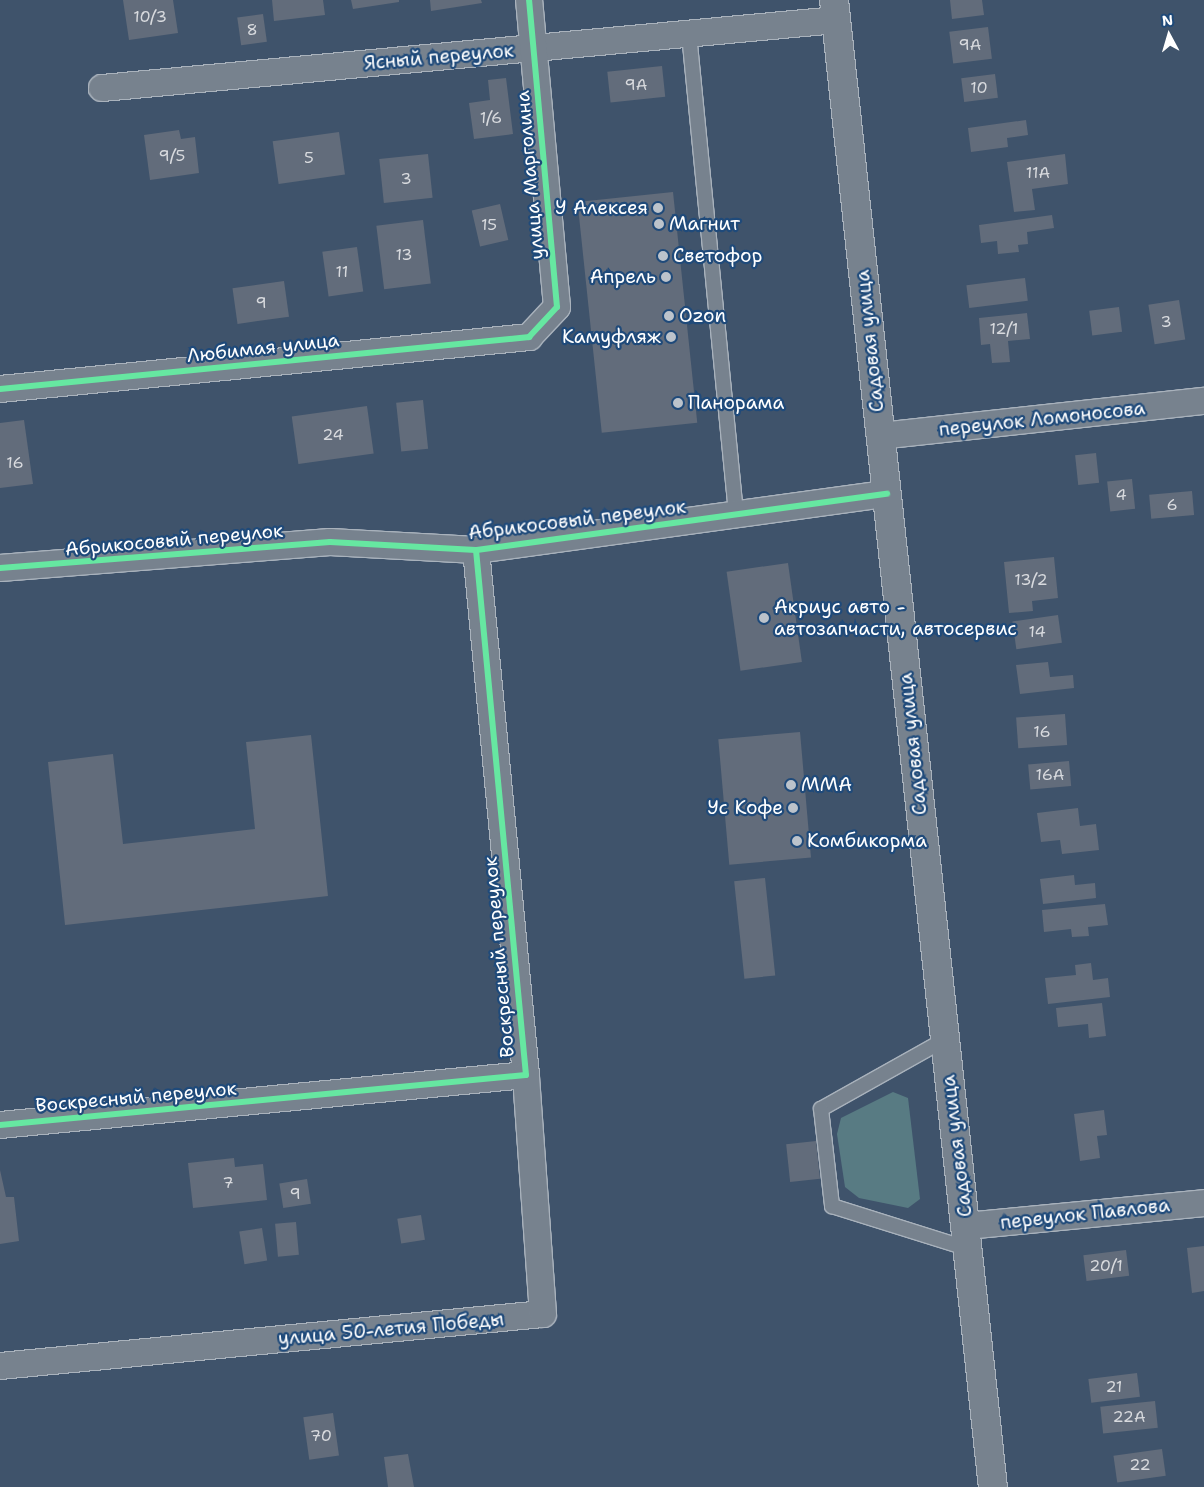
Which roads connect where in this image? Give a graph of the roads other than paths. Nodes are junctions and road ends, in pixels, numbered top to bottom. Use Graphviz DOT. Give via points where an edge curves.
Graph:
graph roads {
  1 [pos="529,0"];
  2 [pos="835,10"];
  3 [pos="689,34"];
  4 [pos="533,49"];
  5 [pos="102,88"];
  6 [pos="530,337"];
  7 [pos="0,389"];
  8 [pos="1204,401"];
  9 [pos="880,436"];
  10 [pos="887,494"];
  11 [pos="736,515"];
  12 [pos="476,550"];
  13 [pos="0,568"];
  14 [pos="944,1040"];
  15 [pos="526,1075"];
  16 [pos="0,1125"];
  17 [pos="1204,1203"];
  18 [pos="967,1237"];
  19 [pos="0,1366"];
  20 [pos="993,1487"];
  1 -- 4 [label="street, улица Марголина"];
  2 -- 3 [label="street, Ясный переулок"];
  2 -- 9 [label="main road, Садовая улица"];
  3 -- 4 [label="street, Ясный переулок"];
  3 -- 11 [label="lane"];
  4 -- 5 [label="street, Ясный переулок"];
  4 -- 6 [label="street, улица Марголина" via="557,307"];
  6 -- 7 [label="street, Любимая улица"];
  8 -- 9 [label="street, переулок Ломоносова"];
  9 -- 10 [label="main road, Садовая улица"];
  10 -- 11 [label="street, Абрикосовый переулок"];
  10 -- 14 [label="main road, Садовая улица"];
  11 -- 12 [label="street, Абрикосовый переулок"];
  12 -- 13 [label="street, Абрикосовый переулок" via="330,542"];
  12 -- 15 [label="street, Воскресный переулок"];
  14 -- 18 [label="main road, Садовая улица"];
  14 -- 18 [label="lane" via="821,1109 832,1206"];
  15 -- 16 [label="street, Воскресный переулок"];
  15 -- 19 [label="street, улица 50-летия Победы" via="544,1314"];
  17 -- 18 [label="street, переулок Павлова"];
  18 -- 20 [label="main road, Садовая улица"];
}
